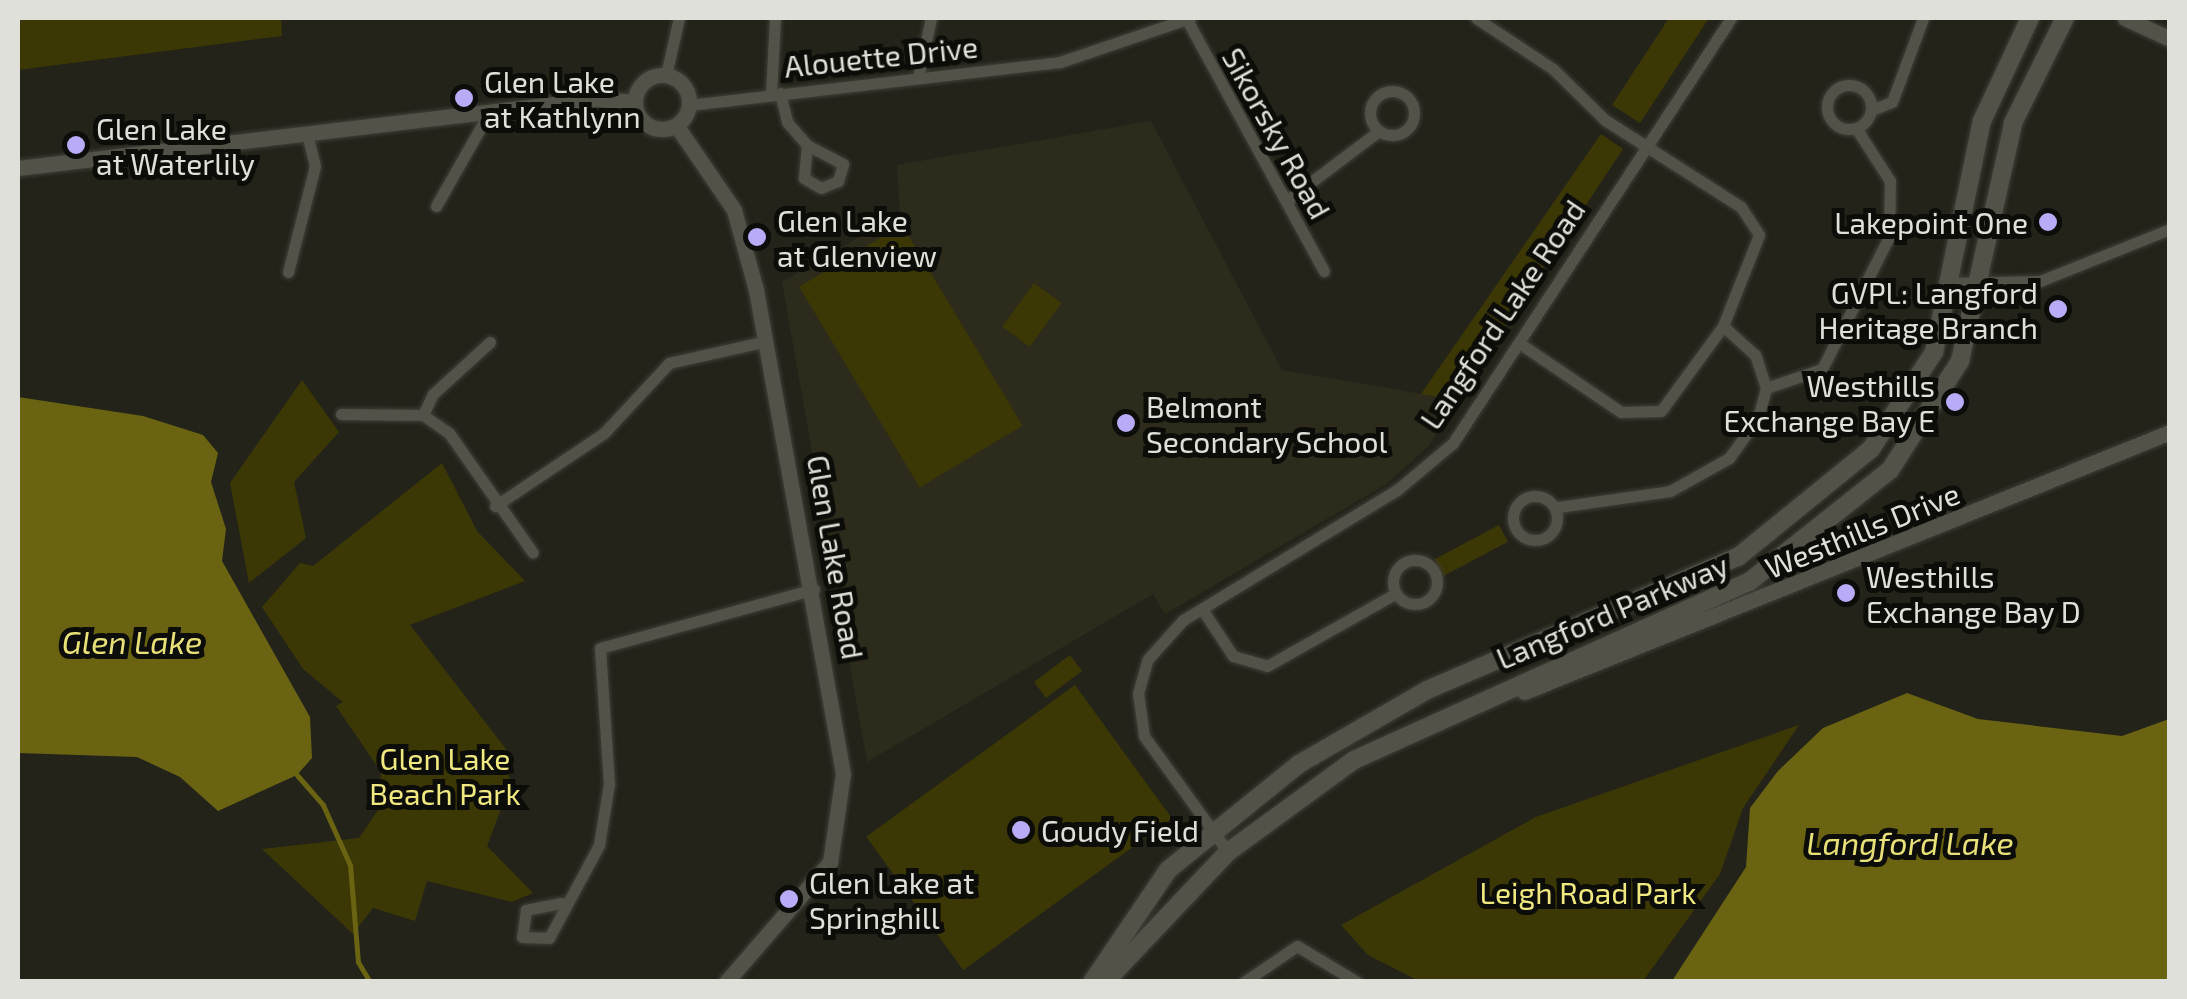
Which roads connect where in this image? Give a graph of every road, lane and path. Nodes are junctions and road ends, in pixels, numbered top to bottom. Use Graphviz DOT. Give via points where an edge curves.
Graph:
graph roads {
  1 [pos="679,18"];
  2 [pos="776,18"];
  3 [pos="931,18"];
  4 [pos="1188,18"];
  5 [pos="1476,18"];
  6 [pos="1731,18"];
  7 [pos="1923,18"];
  8 [pos="2030,18"];
  9 [pos="2065,18"];
  10 [pos="2125,18"];
  11 [pos="2170,39"];
  12 [pos="666,75"];
  13 [pos="918,78"];
  14 [pos="776,93"];
  15 [pos="634,102"];
  16 [pos="689,105"];
  17 [pos="1871,110"];
  18 [pos="490,111"];
  19 [pos="676,125"];
  20 [pos="1856,128"];
  21 [pos="1378,131"];
  22 [pos="307,135"];
  23 [pos="807,145"];
  24 [pos="1646,146"];
  25 [pos="18,168"];
  26 [pos="1286,201"];
  27 [pos="436,206"];
  28 [pos="2170,228"];
  29 [pos="1324,271"];
  30 [pos="288,272"];
  31 [pos="1953,283"];
  32 [pos="1980,285"];
  33 [pos="1723,326"];
  34 [pos="767,341"];
  35 [pos="490,342"];
  36 [pos="1522,344"];
  37 [pos="1766,388"];
  38 [pos="341,414"];
  39 [pos="424,415"];
  40 [pos="2170,432"];
  41 [pos="495,506"];
  42 [pos="1558,507"];
  43 [pos="532,554"];
  44 [pos="814,589"];
  45 [pos="1391,596"];
  46 [pos="1202,609"];
  47 [pos="1459,706"];
  48 [pos="1210,829"];
  49 [pos="1228,852"];
  50 [pos="562,904"];
  51 [pos="726,982"];
  52 [pos="1092,982"];
  53 [pos="1105,982"];
  54 [pos="1244,982"];
  55 [pos="1357,982"];
  1 -- 12 [label="street"];
  2 -- 14 [label="street"];
  3 -- 13 [label="street"];
  4 -- 13 [label="street, Alouette Drive" via="1088,57"];
  4 -- 26 [label="street, Sikorsky Road"];
  5 -- 24 [label="street"];
  6 -- 24 [label="street, Langford Lake Road"];
  7 -- 17 [label="street" via="1894,99"];
  8 -- 31 [label="main road, Langford Parkway" via="1982,122"];
  9 -- 32 [label="main road, Langford Parkway" via="2013,123"];
  10 -- 11 [label="street"];
  12 -- 15 [label="street" via="641,83"];
  12 -- 16 [label="street" via="684,86"];
  13 -- 14 [label="street, Alouette Drive"];
  14 -- 16 [label="street, Alouette Drive"];
  14 -- 23 [label="street"];
  15 -- 18 [label="street"];
  15 -- 19 [label="street" via="646,125"];
  16 -- 19 [label="street"];
  17 -- 20 [label="street"];
  17 -- 20 [label="street" via="1860,87 1834,90 1828,115"];
  18 -- 22 [label="street"];
  18 -- 27 [label="street"];
  19 -- 34 [label="street, Glen Lake Road" via="734,210"];
  20 -- 37 [label="street" via="1890,182 1890,237 1822,369"];
  21 -- 26 [label="street"];
  22 -- 25 [label="street"];
  22 -- 30 [label="street" via="315,166"];
  24 -- 33 [label="street" via="1757,227 1758,257"];
  24 -- 36 [label="street, Langford Lake Road"];
  26 -- 29 [label="street, Sikorsky Road"];
  28 -- 32 [label="street" via="2040,282"];
  31 -- 32 [label="street"];
  31 -- 48 [label="main road, Langford Parkway" via="1934,352 1906,404 1778,532 1674,590 1360,725"];
  32 -- 47 [label="main road, Langford Parkway" via="1941,401 1845,514 1704,606"];
  33 -- 36 [label="street" via="1676,399 1644,416 1622,412"];
  33 -- 37 [label="street" via="1749,347"];
  34 -- 41 [label="street" via="669,364 604,433"];
  34 -- 44 [label="street, Glen Lake Road"];
  35 -- 39 [label="street" via="433,394"];
  36 -- 46 [label="street, Langford Lake Road" via="1454,443 1418,476"];
  37 -- 42 [label="street" via="1750,432 1700,478"];
  38 -- 39 [label="street"];
  39 -- 41 [label="street" via="449,433"];
  40 -- 47 [label="street, Westhills Drive" via="1511,697"];
  41 -- 43 [label="street"];
  44 -- 50 [label="street" via="600,648 606,818 589,868"];
  44 -- 51 [label="street, Glen Lake Road" via="840,742 838,843"];
  45 -- 45 [label="street" via="1429,599 1435,570 1408,560"];
  45 -- 46 [label="street" via="1266,666 1233,656"];
  46 -- 48 [label="street, Langford Lake Road" via="1158,643 1138,708 1150,750"];
  47 -- 49 [label="main road, Langford Parkway" via="1354,760"];
  48 -- 49 [label="street, Langford Lake Road"];
  48 -- 52 [label="main road, Langford Parkway" via="1144,898"];
  49 -- 53 [label="main road, Langford Parkway"];
  54 -- 55 [label="street" via="1296,946"];
}
